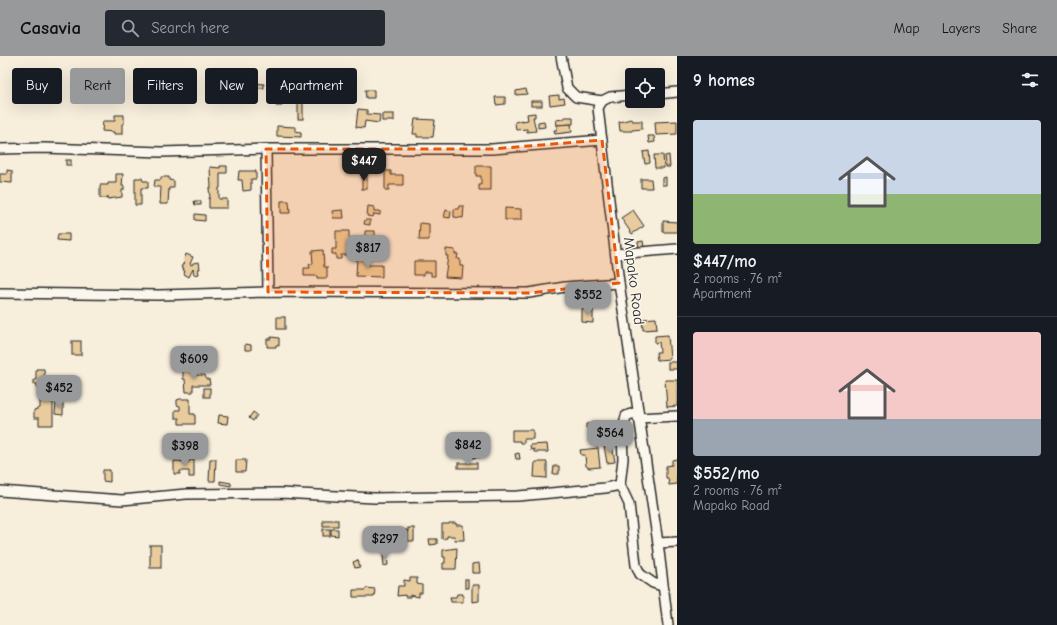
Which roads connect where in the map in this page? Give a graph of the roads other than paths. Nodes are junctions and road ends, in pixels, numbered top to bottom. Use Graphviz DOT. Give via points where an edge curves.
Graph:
graph roads {
  1 [pos="561,56"];
  2 [pos="677,92"];
  3 [pos="665,93"];
  4 [pos="625,96"];
  5 [pos="602,101"];
  6 [pos="602,140"];
  7 [pos="0,149"];
  8 [pos="266,149"];
  9 [pos="677,249"];
  10 [pos="616,254"];
  11 [pos="619,282"];
  12 [pos="268,292"];
  13 [pos="0,293"];
  14 [pos="638,415"];
  15 [pos="677,416"];
  16 [pos="620,485"];
  17 [pos="0,491"];
  18 [pos="658,542"];
  19 [pos="677,542"];
  20 [pos="662,586"];
  21 [pos="668,625"];
  1 -- 5 [label="street" via="567,88 576,97"];
  2 -- 3 [label="street"];
  4 -- 5 [label="street" via="610,97"];
  5 -- 6 [label="street, Mapako Road" via="598,108"];
  6 -- 8 [label="street" via="492,149"];
  6 -- 10 [label="street, Mapako Road"];
  7 -- 8 [label="street" via="161,152"];
  8 -- 12 [label="street"];
  9 -- 10 [label="street"];
  10 -- 11 [label="street, Mapako Road"];
  11 -- 12 [label="street" via="529,292"];
  11 -- 14 [label="street, Mapako Road"];
  12 -- 13 [label="street" via="159,295"];
  14 -- 15 [label="street"];
  14 -- 16 [label="street" via="626,416 622,434"];
  14 -- 18 [label="street, Mapako Road"];
  16 -- 17 [label="street" via="518,496 374,498 281,493 186,494 122,500"];
  16 -- 20 [label="street" via="629,504 636,564 640,574"];
  18 -- 19 [label="street"];
  18 -- 20 [label="street, Mapako Road"];
  20 -- 21 [label="street, Mapako Road"];
}
